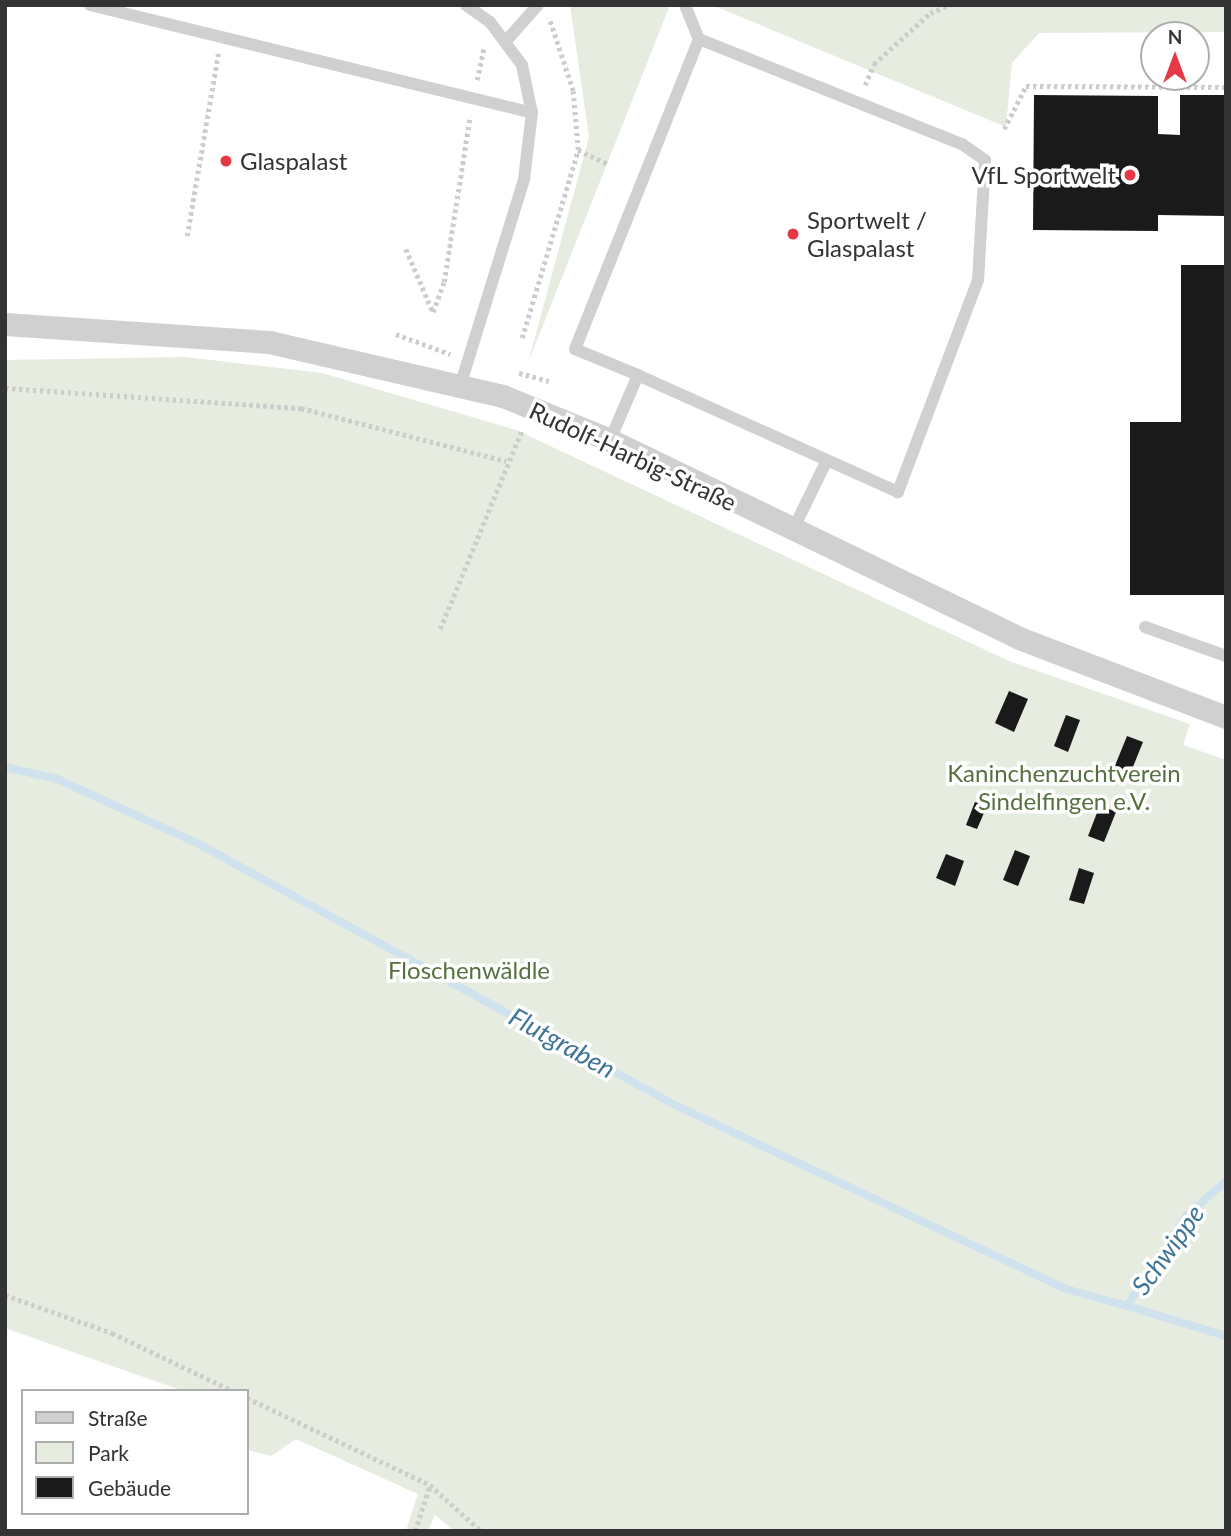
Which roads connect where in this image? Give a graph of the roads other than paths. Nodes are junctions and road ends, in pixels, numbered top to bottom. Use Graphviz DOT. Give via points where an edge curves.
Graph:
graph roads {
  1 [pos="90,5"];
  2 [pos="466,5"];
  3 [pos="540,5"];
  4 [pos="685,5"];
  5 [pos="699,39"];
  6 [pos="506,41"];
  7 [pos="532,113"];
  8 [pos="5,324"];
  9 [pos="638,376"];
  10 [pos="461,383"];
  11 [pos="610,440"];
  12 [pos="826,462"];
  13 [pos="792,532"];
  14 [pos="1145,627"];
  15 [pos="1226,656"];
  16 [pos="1226,717"];
  1 -- 7 [label="lane"];
  2 -- 6 [label="lane"];
  3 -- 6 [label="lane"];
  4 -- 5 [label="lane"];
  5 -- 9 [label="lane" via="575,349"];
  5 -- 12 [label="lane" via="857,106 962,144 985,160 978,280 898,492"];
  6 -- 7 [label="lane" via="522,65"];
  7 -- 10 [label="lane" via="524,179"];
  8 -- 10 [label="street, Rudolf-Harbig-Straße" via="269,342"];
  9 -- 11 [label="lane"];
  9 -- 12 [label="lane"];
  10 -- 11 [label="street, Rudolf-Harbig-Straße" via="531,406"];
  11 -- 13 [label="street, Rudolf-Harbig-Straße"];
  12 -- 13 [label="lane"];
  13 -- 16 [label="street, Rudolf-Harbig-Straße" via="1019,638"];
  14 -- 15 [label="lane"];
}
